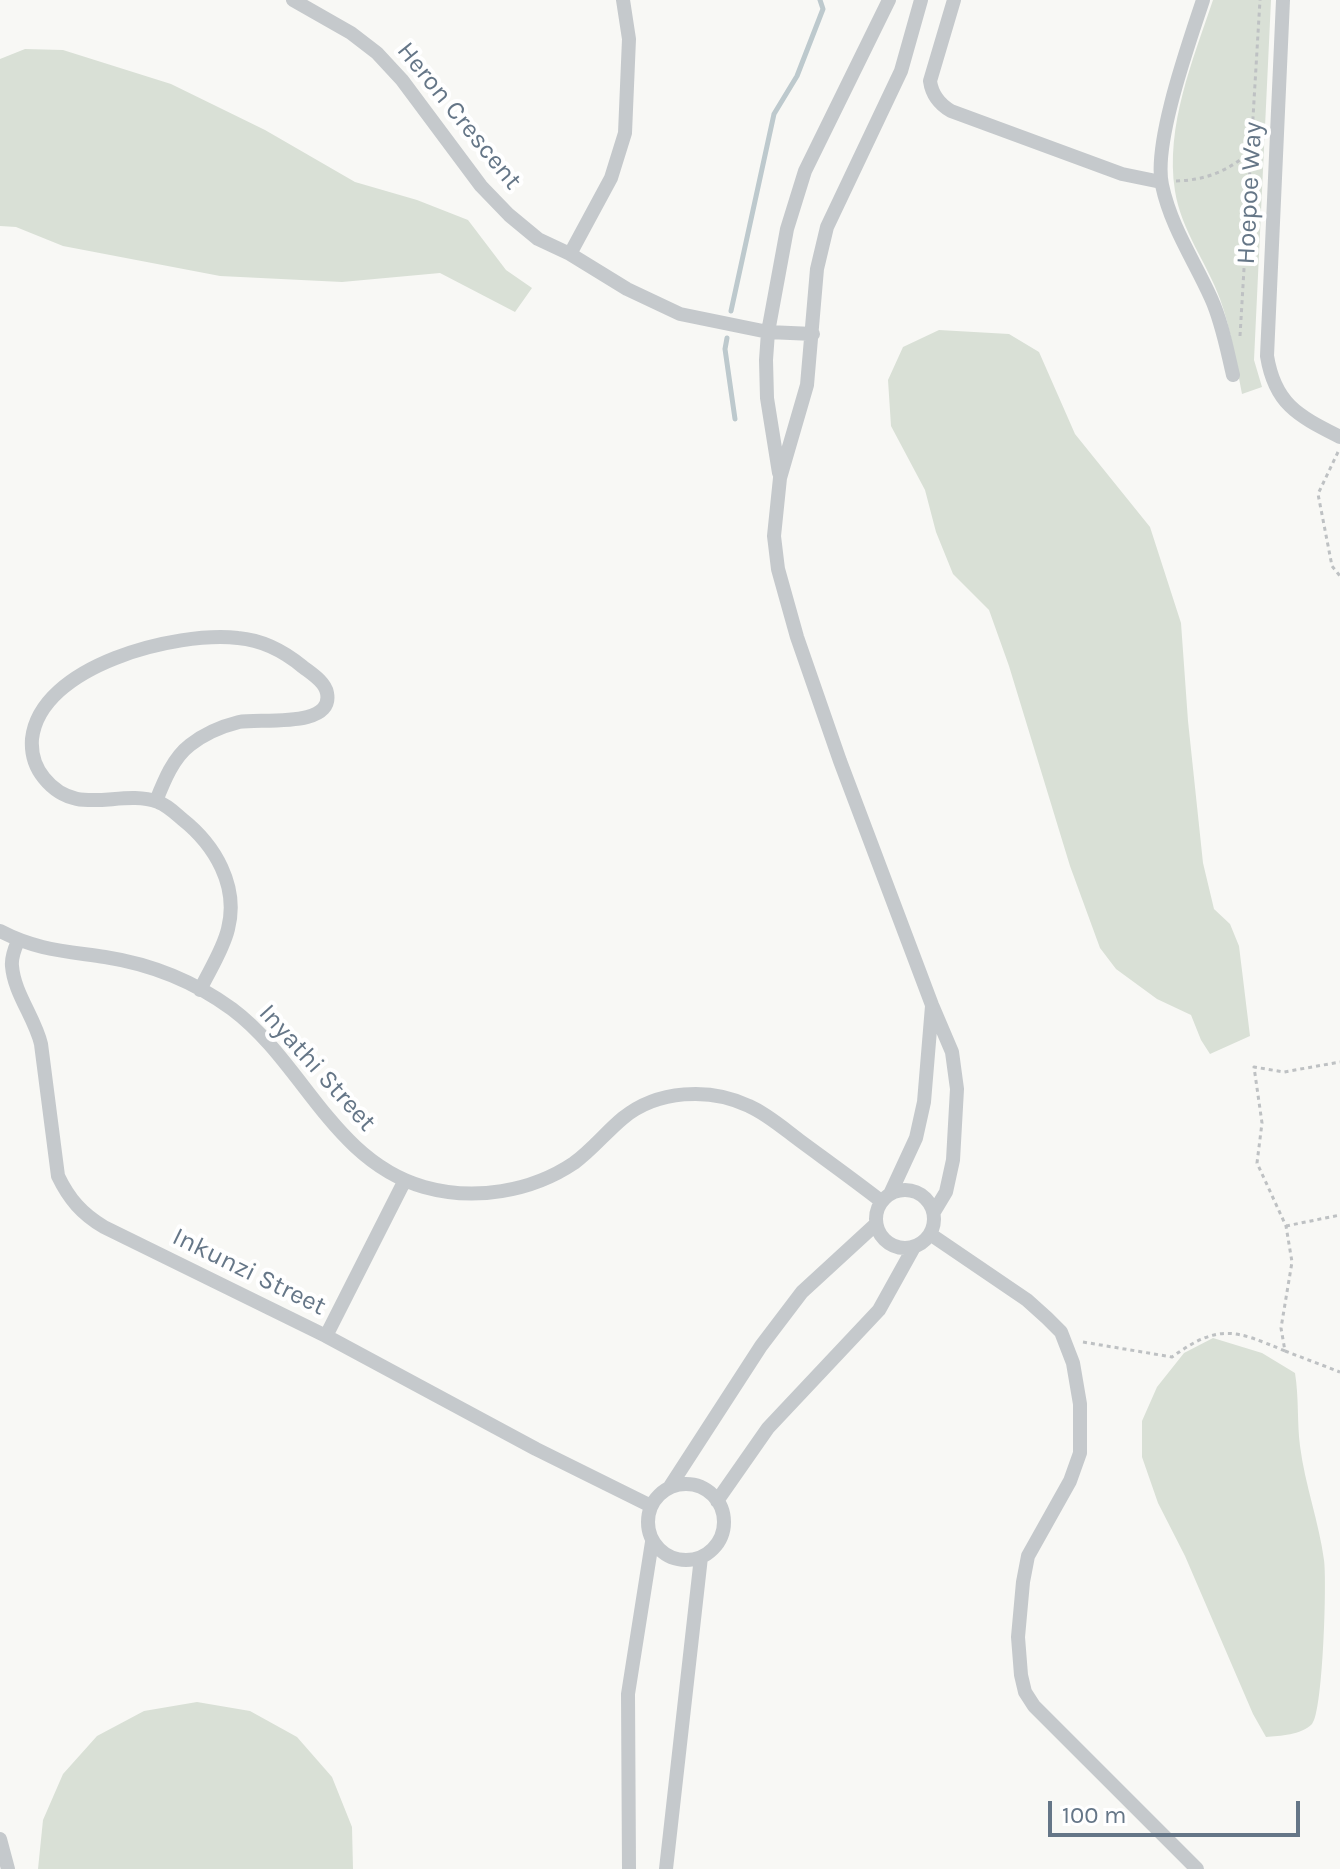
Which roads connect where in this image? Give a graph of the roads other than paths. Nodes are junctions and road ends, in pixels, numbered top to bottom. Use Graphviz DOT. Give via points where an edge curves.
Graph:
graph roads {
  1 [pos="293,0"];
  2 [pos="623,0"];
  3 [pos="889,0"];
  4 [pos="921,0"];
  5 [pos="954,0"];
  6 [pos="1203,0"];
  7 [pos="1283,0"];
  8 [pos="1161,182"];
  9 [pos="570,254"];
  10 [pos="768,332"];
  11 [pos="813,334"];
  12 [pos="1233,375"];
  13 [pos="1340,437"];
  14 [pos="780,478"];
  15 [pos="156,801"];
  16 [pos="0,931"];
  17 [pos="18,941"];
  18 [pos="200,990"];
  19 [pos="932,1005"];
  20 [pos="405,1180"];
  21 [pos="886,1197"];
  22 [pos="934,1212"];
  23 [pos="876,1224"];
  24 [pos="930,1234"];
  25 [pos="914,1247"];
  26 [pos="326,1336"];
  27 [pos="669,1488"];
  28 [pos="717,1501"];
  29 [pos="651,1506"];
  30 [pos="652,1542"];
  31 [pos="701,1557"];
  32 [pos="0,1839"];
  33 [pos="8,1869"];
  34 [pos="629,1869"];
  35 [pos="666,1869"];
  36 [pos="1197,1869"];
  1 -- 9 [label="street, Heron Crescent" via="377,53 481,186 538,239"];
  2 -- 9 [label="street" via="629,39 625,133 611,178"];
  3 -- 10 [label="street" via="805,171 787,229"];
  4 -- 11 [label="street" via="901,71 827,227 817,269"];
  5 -- 8 [label="street" via="930,81 942,106 1122,174"];
  6 -- 8 [label="street" via="1179,73"];
  7 -- 13 [label="street, Hoepoe Way" via="1267,356 1284,402"];
  8 -- 12 [label="street" via="1171,218 1212,299"];
  9 -- 10 [label="street, Heron Crescent" via="680,314"];
  10 -- 11 [label="street, Heron Crescent"];
  10 -- 14 [label="street" via="767,398"];
  11 -- 14 [label="street" via="807,385"];
  14 -- 19 [label="street" via="774,536 797,637"];
  15 -- 15 [label="street" via="82,800 46,781 32,755 32,738 37,719 58,690 123,654 182,638 217,636 262,643 321,682 327,691 324,707 308,718 241,721 189,746 164,779"];
  15 -- 18 [label="street" via="200,833 226,875 228,931"];
  16 -- 17 [label="street, Inyathi Street"];
  17 -- 18 [label="street, Inyathi Street" via="150,967"];
  17 -- 26 [label="street, Inkunzi Street" via="12,966 41,1044 55,1163 67,1195 104,1227"];
  18 -- 20 [label="street, Inyathi Street" via="256,1029 342,1136 367,1159"];
  19 -- 21 [label="street" via="916,1138"];
  19 -- 22 [label="street" via="952,1052 957,1089 953,1160 946,1192"];
  20 -- 21 [label="street, Inyathi Street" via="478,1194 533,1185 576,1162 625,1116 662,1099 705,1093 750,1106"];
  20 -- 26 [label="street"];
  21 -- 22 [label="street" via="900,1190 917,1192"];
  21 -- 23 [label="street" via="876,1212"];
  22 -- 24 [label="street"];
  23 -- 25 [label="street" via="889,1244"];
  23 -- 27 [label="street" via="802,1292"];
  24 -- 25 [label="street"];
  24 -- 36 [label="street" via="1027,1300 1061,1332 1080,1404 1080,1453 1028,1556 1018,1637 1025,1692"];
  25 -- 28 [label="street" via="879,1310 768,1428"];
  26 -- 29 [label="street, Inkunzi Street"];
  27 -- 28 [label="street" via="690,1484"];
  27 -- 29 [label="street"];
  28 -- 31 [label="street" via="722,1533"];
  29 -- 30 [label="street" via="647,1518"];
  30 -- 31 [label="street" via="669,1557"];
  30 -- 34 [label="street" via="628,1694"];
  31 -- 35 [label="street"];
  32 -- 33 [label="street"];
}
